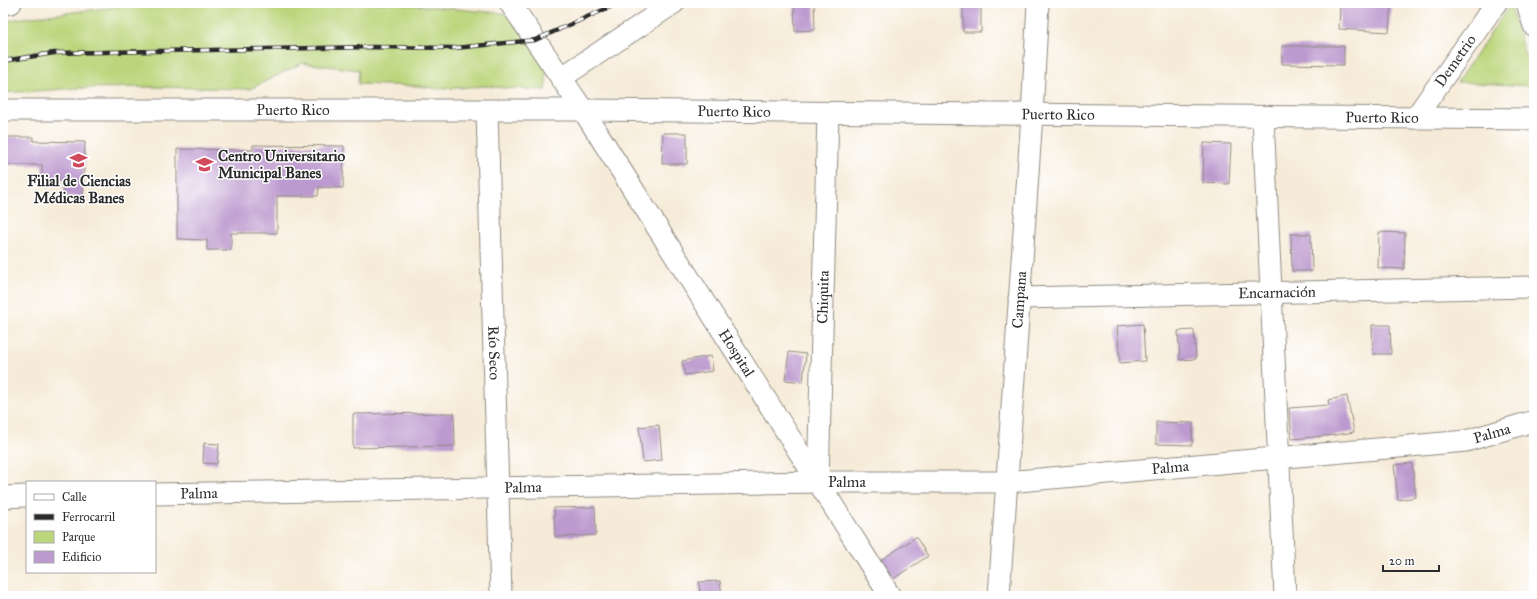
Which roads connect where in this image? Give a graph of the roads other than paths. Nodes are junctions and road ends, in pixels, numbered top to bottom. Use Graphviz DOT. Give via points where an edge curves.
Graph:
graph roads {
  1 [pos="11,3"];
  2 [pos="510,3"];
  3 [pos="674,3"];
  4 [pos="1038,3"];
  5 [pos="1496,3"];
  6 [pos="1526,3"];
  7 [pos="3,4"];
  8 [pos="1534,26"];
  9 [pos="561,78"];
  10 [pos="3,110"];
  11 [pos="487,110"];
  12 [pos="583,110"];
  13 [pos="828,113"];
  14 [pos="1032,115"];
  15 [pos="1263,117"];
  16 [pos="1415,118"];
  17 [pos="1534,119"];
  18 [pos="1534,287"];
  19 [pos="1271,292"];
  20 [pos="1020,298"];
  21 [pos="1534,422"];
  22 [pos="1278,458"];
  23 [pos="818,482"];
  24 [pos="1007,482"];
  25 [pos="499,487"];
  26 [pos="156,494"];
  27 [pos="26,496"];
  28 [pos="3,497"];
  29 [pos="501,596"];
  30 [pos="890,596"];
  31 [pos="999,596"];
  32 [pos="1285,596"];
  1 -- 7 [label="street"];
  2 -- 9 [label="street"];
  3 -- 9 [label="street"];
  4 -- 14 [label="street, Campana"];
  5 -- 16 [label="street, Demetrio"];
  6 -- 8 [label="street"];
  9 -- 12 [label="street"];
  10 -- 11 [label="street, Puerto Rico"];
  11 -- 12 [label="street, Puerto Rico"];
  11 -- 25 [label="street, Río Seco"];
  12 -- 13 [label="street, Puerto Rico"];
  12 -- 23 [label="street, Hospital"];
  13 -- 14 [label="street, Puerto Rico"];
  13 -- 23 [label="street, Chiquita"];
  14 -- 15 [label="street, Puerto Rico"];
  14 -- 20 [label="street, Campana"];
  15 -- 16 [label="street, Puerto Rico"];
  15 -- 19 [label="street"];
  16 -- 17 [label="street, Puerto Rico"];
  18 -- 19 [label="street, Encarnación"];
  19 -- 20 [label="street, Encarnación"];
  19 -- 22 [label="street"];
  20 -- 24 [label="street, Campana"];
  21 -- 22 [label="street, Palma" via="1466,440"];
  22 -- 24 [label="street, Palma"];
  22 -- 32 [label="street"];
  23 -- 24 [label="street, Palma"];
  23 -- 25 [label="street, Palma"];
  23 -- 30 [label="street, Hospital"];
  24 -- 31 [label="street, Campana"];
  25 -- 26 [label="street, Palma"];
  25 -- 29 [label="street, Río Seco"];
  27 -- 28 [label="street"];
}
